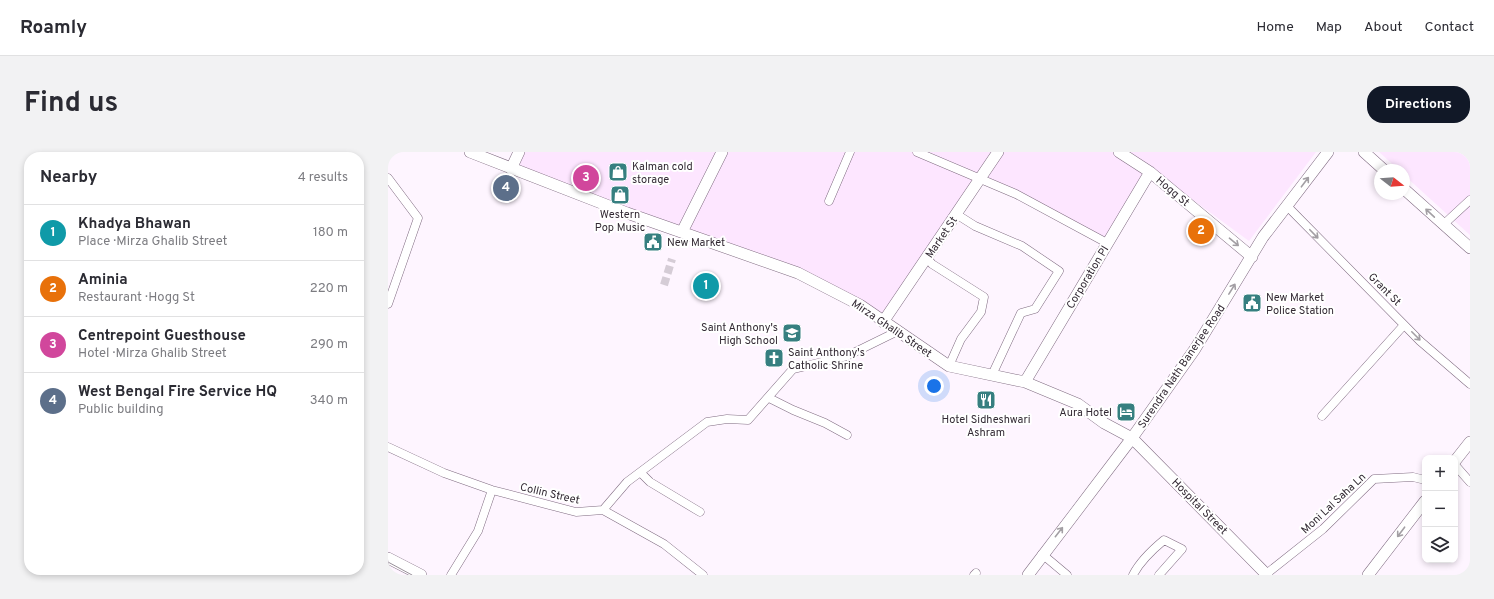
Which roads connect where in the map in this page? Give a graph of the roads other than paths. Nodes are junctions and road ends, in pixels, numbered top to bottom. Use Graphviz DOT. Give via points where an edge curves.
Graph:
graph roads {
  1 [pos="470,152"];
  2 [pos="519,152"];
  3 [pos="722,152"];
  4 [pos="850,152"];
  5 [pos="917,152"];
  6 [pos="998,152"];
  7 [pos="1121,152"];
  8 [pos="1328,152"];
  9 [pos="1364,152"];
  10 [pos="1377,164"];
  11 [pos="511,169"];
  12 [pos="1150,172"];
  13 [pos="388,178"];
  14 [pos="980,179"];
  15 [pos="1410,195"];
  16 [pos="1470,200"];
  17 [pos="829,201"];
  18 [pos="1287,206"];
  19 [pos="956,214"];
  20 [pos="1443,225"];
  21 [pos="682,232"];
  22 [pos="1107,243"];
  23 [pos="1470,248"];
  24 [pos="1252,256"];
  25 [pos="927,258"];
  26 [pos="388,304"];
  27 [pos="883,322"];
  28 [pos="1404,325"];
  29 [pos="898,331"];
  30 [pos="949,366"];
  31 [pos="992,376"];
  32 [pos="1025,382"];
  33 [pos="1470,384"];
  34 [pos="769,398"];
  35 [pos="1322,416"];
  36 [pos="847,435"];
  37 [pos="1132,438"];
  38 [pos="1470,442"];
  39 [pos="388,447"];
  40 [pos="1458,457"];
  41 [pos="1458,468"];
  42 [pos="641,473"];
  43 [pos="1422,479"];
  44 [pos="1470,482"];
  45 [pos="492,490"];
  46 [pos="1422,505"];
  47 [pos="603,510"];
  48 [pos="700,512"];
  49 [pos="1042,554"];
  50 [pos="388,558"];
  51 [pos="421,575"];
  52 [pos="451,575"];
  53 [pos="703,575"];
  54 [pos="1028,575"];
  55 [pos="1067,575"];
  56 [pos="1133,575"];
  57 [pos="1160,575"];
  58 [pos="1266,575"];
  59 [pos="1368,575"];
  1 -- 11 [label="main road, Mirza Ghalib Street"];
  2 -- 11 [label="main road"];
  3 -- 21 [label="main road"];
  4 -- 17 [label="street"];
  5 -- 14 [label="street"];
  6 -- 14 [label="main road, Market St"];
  7 -- 12 [label="main road, Hogg St"];
  18 -- 8 [label="main road, Surendra Nath Banerjee Road, one-way"];
  9 -- 10 [label="main road"];
  11 -- 21 [label="main road, Mirza Ghalib Street"];
  12 -- 22 [label="main road, Corporation Pl"];
  12 -- 24 [label="main road, Hogg St, one-way"];
  13 -- 26 [label="street" via="418,218"];
  14 -- 19 [label="main road, Market St"];
  14 -- 22 [label="street" via="1016,194"];
  20 -- 15 [label="main road, one-way"];
  16 -- 20 [label="street"];
  18 -- 24 [label="main road, Surendra Nath Banerjee Road"];
  18 -- 28 [label="street, Grant St, one-way"];
  19 -- 25 [label="main road, Market St"];
  19 -- 31 [label="street" via="982,229 1022,246 1059,271 1035,309 1021,313"];
  20 -- 23 [label="main road"];
  21 -- 27 [label="main road, Mirza Ghalib Street" via="798,273 860,305"];
  22 -- 32 [label="main road, Corporation Pl"];
  37 -- 24 [label="main road, Surendra Nath Banerjee Road, one-way" via="1195,349"];
  25 -- 27 [label="main road, Market St"];
  25 -- 30 [label="street" via="932,264 984,297 981,312 961,339"];
  27 -- 29 [label="main road, Mirza Ghalib Street"];
  28 -- 33 [label="street, Grant St, one-way"];
  28 -- 35 [label="street"];
  29 -- 30 [label="main road, Mirza Ghalib Street"];
  29 -- 34 [label="street" via="847,356 793,369"];
  30 -- 31 [label="main road, Mirza Ghalib Street"];
  31 -- 32 [label="main road, Mirza Ghalib Street"];
  32 -- 37 [label="main road, Mirza Ghalib Street" via="1078,404 1104,423"];
  34 -- 36 [label="street"];
  34 -- 42 [label="street" via="748,420 727,419 707,422"];
  49 -- 37 [label="main road, Surendra Nath Banerjee Road, one-way"];
  37 -- 58 [label="main road, Hospital Street"];
  38 -- 40 [label="main road"];
  39 -- 45 [label="street, Collin Street" via="444,473"];
  41 -- 44 [label="street"];
  42 -- 47 [label="street" via="627,482"];
  42 -- 48 [label="street" via="650,482"];
  43 -- 58 [label="street, Moni Lal Saha Ln" via="1413,477 1374,479 1323,529"];
  45 -- 47 [label="street, Collin Street" via="576,512"];
  45 -- 52 [label="street" via="478,531"];
  46 -- 59 [label="main road, one-way"];
  47 -- 53 [label="street" via="664,544"];
  49 -- 54 [label="main road, Surendra Nath Banerjee Road"];
  49 -- 55 [label="street"];
  50 -- 51 [label="main road"];
  56 -- 57 [label="street" via="1164,540 1182,549"];
}
